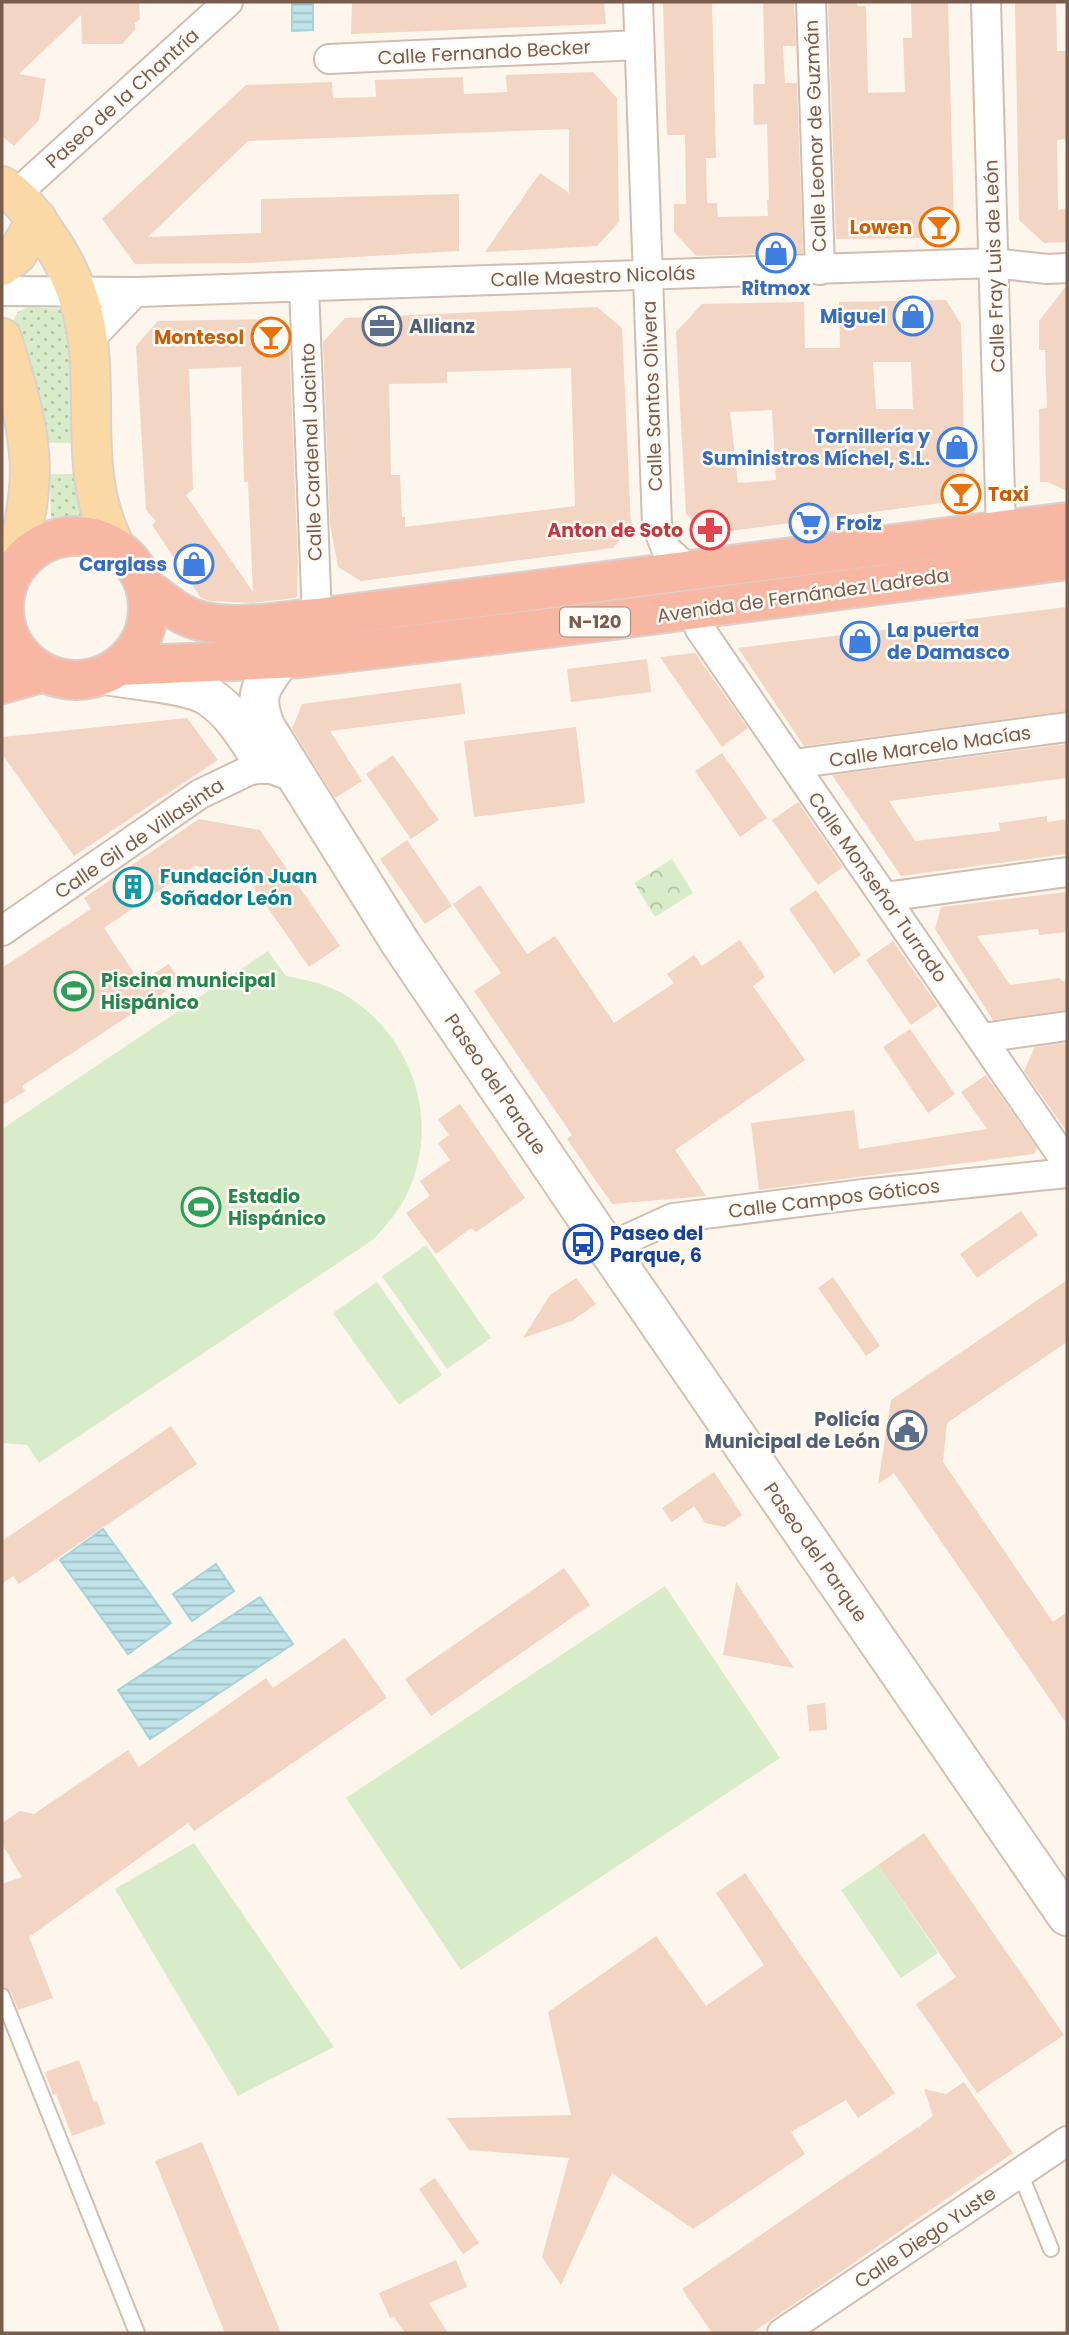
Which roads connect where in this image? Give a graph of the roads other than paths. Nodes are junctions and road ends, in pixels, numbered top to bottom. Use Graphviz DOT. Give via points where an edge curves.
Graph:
graph roads {
  1 [pos="228,2"];
  2 [pos="638,2"];
  3 [pos="811,2"];
  4 [pos="986,2"];
  5 [pos="639,45"];
  6 [pos="329,59"];
  7 [pos="12,194"];
  8 [pos="993,263"];
  9 [pos="2,266"];
  10 [pos="1067,268"];
  11 [pos="820,270"];
  12 [pos="648,274"];
  13 [pos="304,287"];
  14 [pos="2,291"];
  15 [pos="78,292"];
  16 [pos="127,292"];
  17 [pos="2,338"];
  18 [pos="88,341"];
  19 [pos="1067,522"];
  20 [pos="1001,531"];
  21 [pos="117,550"];
  22 [pos="1067,560"];
  23 [pos="688,569"];
  24 [pos="146,587"];
  25 [pos="6,588"];
  26 [pos="692,609"];
  27 [pos="317,618"];
  28 [pos="281,660"];
  29 [pos="113,671"];
  30 [pos="41,673"];
  31 [pos="2,684"];
  32 [pos="1067,727"];
  33 [pos="793,764"];
  34 [pos="266,767"];
  35 [pos="1067,872"];
  36 [pos="359,875"];
  37 [pos="885,897"];
  38 [pos="2,931"];
  39 [pos="401,944"];
  40 [pos="1067,1026"];
  41 [pos="982,1038"];
  42 [pos="1067,1163"];
  43 [pos="1067,1172"];
  44 [pos="607,1248"];
  45 [pos="1063,1900"];
  46 [pos="2,1996"];
  47 [pos="1067,2141"];
  48 [pos="1020,2173"];
  49 [pos="1051,2249"];
  50 [pos="137,2333"];
  51 [pos="782,2333"];
  1 -- 7 [label="street, Paseo de la Chantría"];
  2 -- 5 [label="street, Calle Santos Olivera"];
  3 -- 11 [label="street, Calle Leonor de Guzmán"];
  4 -- 8 [label="street, Calle Fray Luis de León"];
  5 -- 6 [label="street, Calle Fernando Becker"];
  5 -- 12 [label="street, Calle Santos Olivera"];
  7 -- 9 [label="main road" via="17,254"];
  7 -- 15 [label="main road" via="70,273"];
  8 -- 10 [label="street, Calle Maestro Nicolás"];
  8 -- 11 [label="street, Calle Maestro Nicolás"];
  8 -- 20 [label="street, Calle Fray Luis de León"];
  11 -- 12 [label="street, Calle Maestro Nicolás"];
  12 -- 13 [label="street, Calle Maestro Nicolás"];
  12 -- 23 [label="street, Calle Santos Olivera" via="657,525 666,549"];
  13 -- 16 [label="street, Calle Maestro Nicolás"];
  13 -- 27 [label="street, Calle Cardenal Jacinto"];
  14 -- 15 [label="street, Calle Maestro Nicolás"];
  15 -- 16 [label="street, Calle Maestro Nicolás"];
  15 -- 18 [label="main road"];
  16 -- 18 [label="street"];
  17 -- 25 [label="main road" via="30,454"];
  18 -- 21 [label="main road" via="92,468 98,504"];
  19 -- 20 [label="highway, Avenida de Fernández Ladreda / N-120"];
  20 -- 23 [label="highway, Avenida de Fernández Ladreda / N-120"];
  21 -- 24 [label="highway, N-120" via="136,567"];
  21 -- 25 [label="highway, N-120" via="95,538 62,537 30,552"];
  22 -- 26 [label="highway, Avenida de Fernández Ladreda / N-120"];
  23 -- 27 [label="highway, Avenida de Fernández Ladreda / N-120"];
  24 -- 27 [label="highway, Avenida de Fernández Ladreda / N-120" via="189,618 209,624"];
  24 -- 29 [label="highway" via="144,633 135,651"];
  25 -- 30 [label="highway" via="4,620 12,642"];
  26 -- 28 [label="highway, Avenida de Fernández Ladreda / N-120"];
  26 -- 33 [label="street, Calle Monseñor Turrado" via="699,629"];
  28 -- 29 [label="highway, Avenida de Fernández Ladreda / N-120"];
  28 -- 36 [label="street, Paseo del Parque" via="258,697 260,713"];
  29 -- 30 [label="highway, N-120" via="62,681"];
  29 -- 34 [label="street, Paseo del Parque" via="205,694 244,732"];
  30 -- 31 [label="highway, N-120"];
  32 -- 33 [label="street, Calle Marcelo Macías"];
  33 -- 37 [label="street, Calle Monseñor Turrado"];
  34 -- 36 [label="street" via="292,781 345,862"];
  34 -- 38 [label="street, Calle Gil de Villasinta" via="200,794"];
  34 -- 39 [label="street, Paseo del Parque"];
  35 -- 37 [label="street"];
  36 -- 39 [label="street, Paseo del Parque"];
  37 -- 41 [label="street, Calle Monseñor Turrado"];
  39 -- 44 [label="street, Paseo del Parque"];
  40 -- 41 [label="street"];
  41 -- 42 [label="street, Calle Monseñor Turrado"];
  43 -- 44 [label="street, Calle Campos Góticos" via="673,1218"];
  44 -- 45 [label="street, Paseo del Parque"];
  46 -- 50 [label="lane"];
  47 -- 48 [label="street, Calle Diego Yuste"];
  48 -- 49 [label="lane"];
  48 -- 51 [label="street, Calle Diego Yuste"];
}
